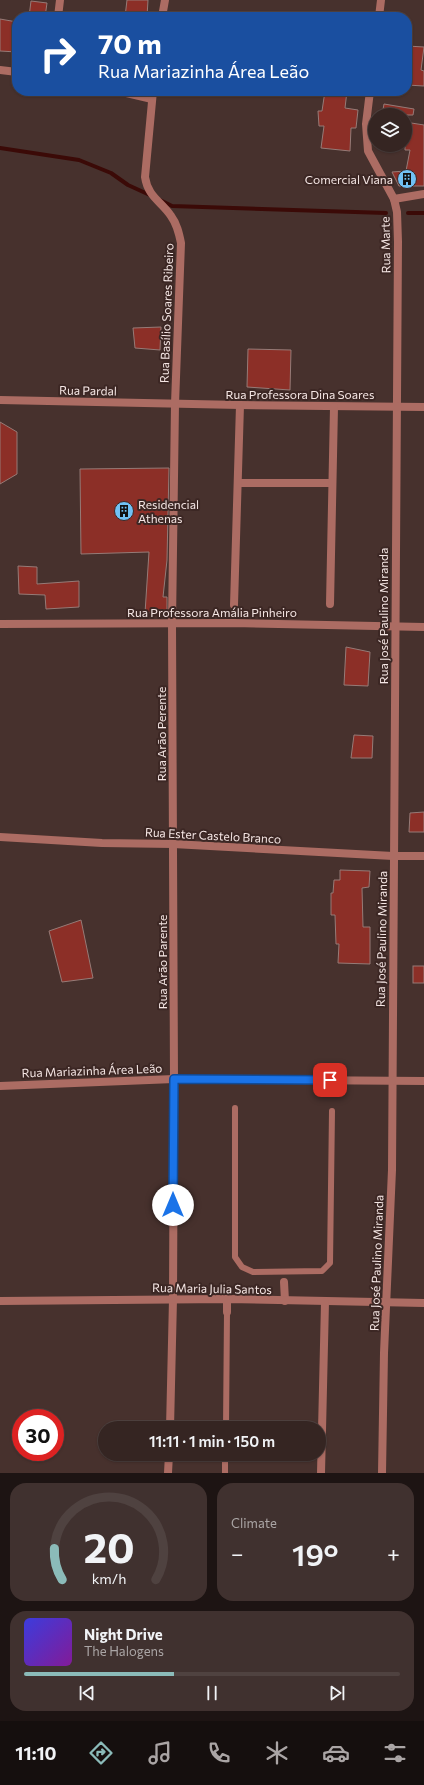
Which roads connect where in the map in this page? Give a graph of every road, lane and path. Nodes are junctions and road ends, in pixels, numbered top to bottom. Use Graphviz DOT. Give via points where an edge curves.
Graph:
graph roads {
  1 [pos="60,0"];
  2 [pos="164,0"];
  3 [pos="381,0"];
  4 [pos="59,12"];
  5 [pos="163,12"];
  6 [pos="380,12"];
  7 [pos="0,70"];
  8 [pos="12,71"];
  9 [pos="153,96"];
  10 [pos="369,96"];
  11 [pos="424,194"];
  12 [pos="394,199"];
  13 [pos="0,400"];
  14 [pos="175,404"];
  15 [pos="240,405"];
  16 [pos="397,406"];
  17 [pos="334,407"];
  18 [pos="424,407"];
  19 [pos="238,483"];
  20 [pos="332,483"];
  21 [pos="330,604"];
  22 [pos="234,605"];
  23 [pos="172,623"];
  24 [pos="0,624"];
  25 [pos="394,627"];
  26 [pos="424,627"];
  27 [pos="0,837"];
  28 [pos="173,844"];
  29 [pos="393,856"];
  30 [pos="424,856"];
  31 [pos="174,1079"];
  32 [pos="392,1080"];
  33 [pos="424,1081"];
  34 [pos="0,1086"];
  35 [pos="235,1108"];
  36 [pos="332,1111"];
  37 [pos="284,1271"];
  38 [pos="284,1282"];
  39 [pos="173,1299"];
  40 [pos="227,1299"];
  41 [pos="0,1301"];
  42 [pos="285,1301"];
  43 [pos="325,1302"];
  44 [pos="386,1303"];
  45 [pos="424,1303"];
  46 [pos="227,1312"];
  47 [pos="170,1421"];
  48 [pos="226,1421"];
  49 [pos="169,1461"];
  50 [pos="225,1461"];
  51 [pos="168,1473"];
  52 [pos="225,1473"];
  53 [pos="321,1473"];
  54 [pos="382,1473"];
  1 -- 4 [label="street"];
  2 -- 5 [label="street"];
  3 -- 6 [label="street"];
  7 -- 8 [label="street"];
  9 -- 14 [label="street, Rua Basílio Soares Ribeiro" via="146,186 171,215 178,227 181,243"];
  10 -- 12 [label="street, Rua Marte" via="366,124 368,151"];
  11 -- 12 [label="street"];
  12 -- 16 [label="street, Rua Marte" via="398,224"];
  13 -- 14 [label="street, Rua Pardal"];
  14 -- 15 [label="street, Rua Professora Dina Soares"];
  14 -- 23 [label="street, Rua Basílio Soares Ribeiro"];
  15 -- 17 [label="street, Rua Professora Dina Soares"];
  15 -- 19 [label="street"];
  16 -- 17 [label="street, Rua Professora Dina Soares"];
  16 -- 18 [label="street, Rua Professora Dina Soares"];
  16 -- 25 [label="street, Rua José Paulino Miranda"];
  17 -- 20 [label="street"];
  19 -- 20 [label="street"];
  19 -- 22 [label="street"];
  20 -- 21 [label="street"];
  23 -- 24 [label="street, Rua Professora Amália Pinheiro"];
  23 -- 25 [label="street, Rua Professora Amália Pinheiro"];
  23 -- 28 [label="street, Rua Arão Perente"];
  25 -- 26 [label="street, Rua Professora Amália Pinheiro"];
  25 -- 29 [label="street, Rua José Paulino Miranda"];
  27 -- 28 [label="street, Rua Ester Castelo Branco"];
  28 -- 29 [label="street, Rua Ester Castelo Branco"];
  28 -- 31 [label="street, Rua Arão Parente"];
  29 -- 30 [label="street, Rua Ester Castelo Branco"];
  29 -- 32 [label="street, Rua José Paulino Miranda"];
  31 -- 32 [label="street, Rua Mariazinha Área Leão"];
  31 -- 34 [label="street, Rua Mariazinha Área Leão"];
  31 -- 39 [label="street, Rua Arão Parente"];
  32 -- 33 [label="street, Rua Mariazinha Área Leão"];
  32 -- 44 [label="street, Rua José Paulino Miranda" via="392,1170"];
  35 -- 37 [label="lane" via="235,1257 242,1267 253,1272"];
  36 -- 37 [label="lane" via="330,1263 322,1271"];
  37 -- 38 [label="lane"];
  38 -- 42 [label="street"];
  39 -- 40 [label="street, Rua Maria Julia Santos"];
  39 -- 41 [label="street, Rua Maria Julia Santos"];
  39 -- 47 [label="street, Rua Arão Parente"];
  40 -- 42 [label="street, Rua Maria Julia Santos"];
  40 -- 46 [label="street"];
  42 -- 43 [label="street, Rua Maria Julia Santos"];
  43 -- 44 [label="street, Rua Maria Julia Santos"];
  43 -- 53 [label="street"];
  44 -- 45 [label="street, Rua Maria Julia Santos"];
  44 -- 54 [label="street, Rua José Paulino Miranda"];
  46 -- 48 [label="lane"];
  49 -- 51 [label="street"];
  50 -- 52 [label="lane"];
}
